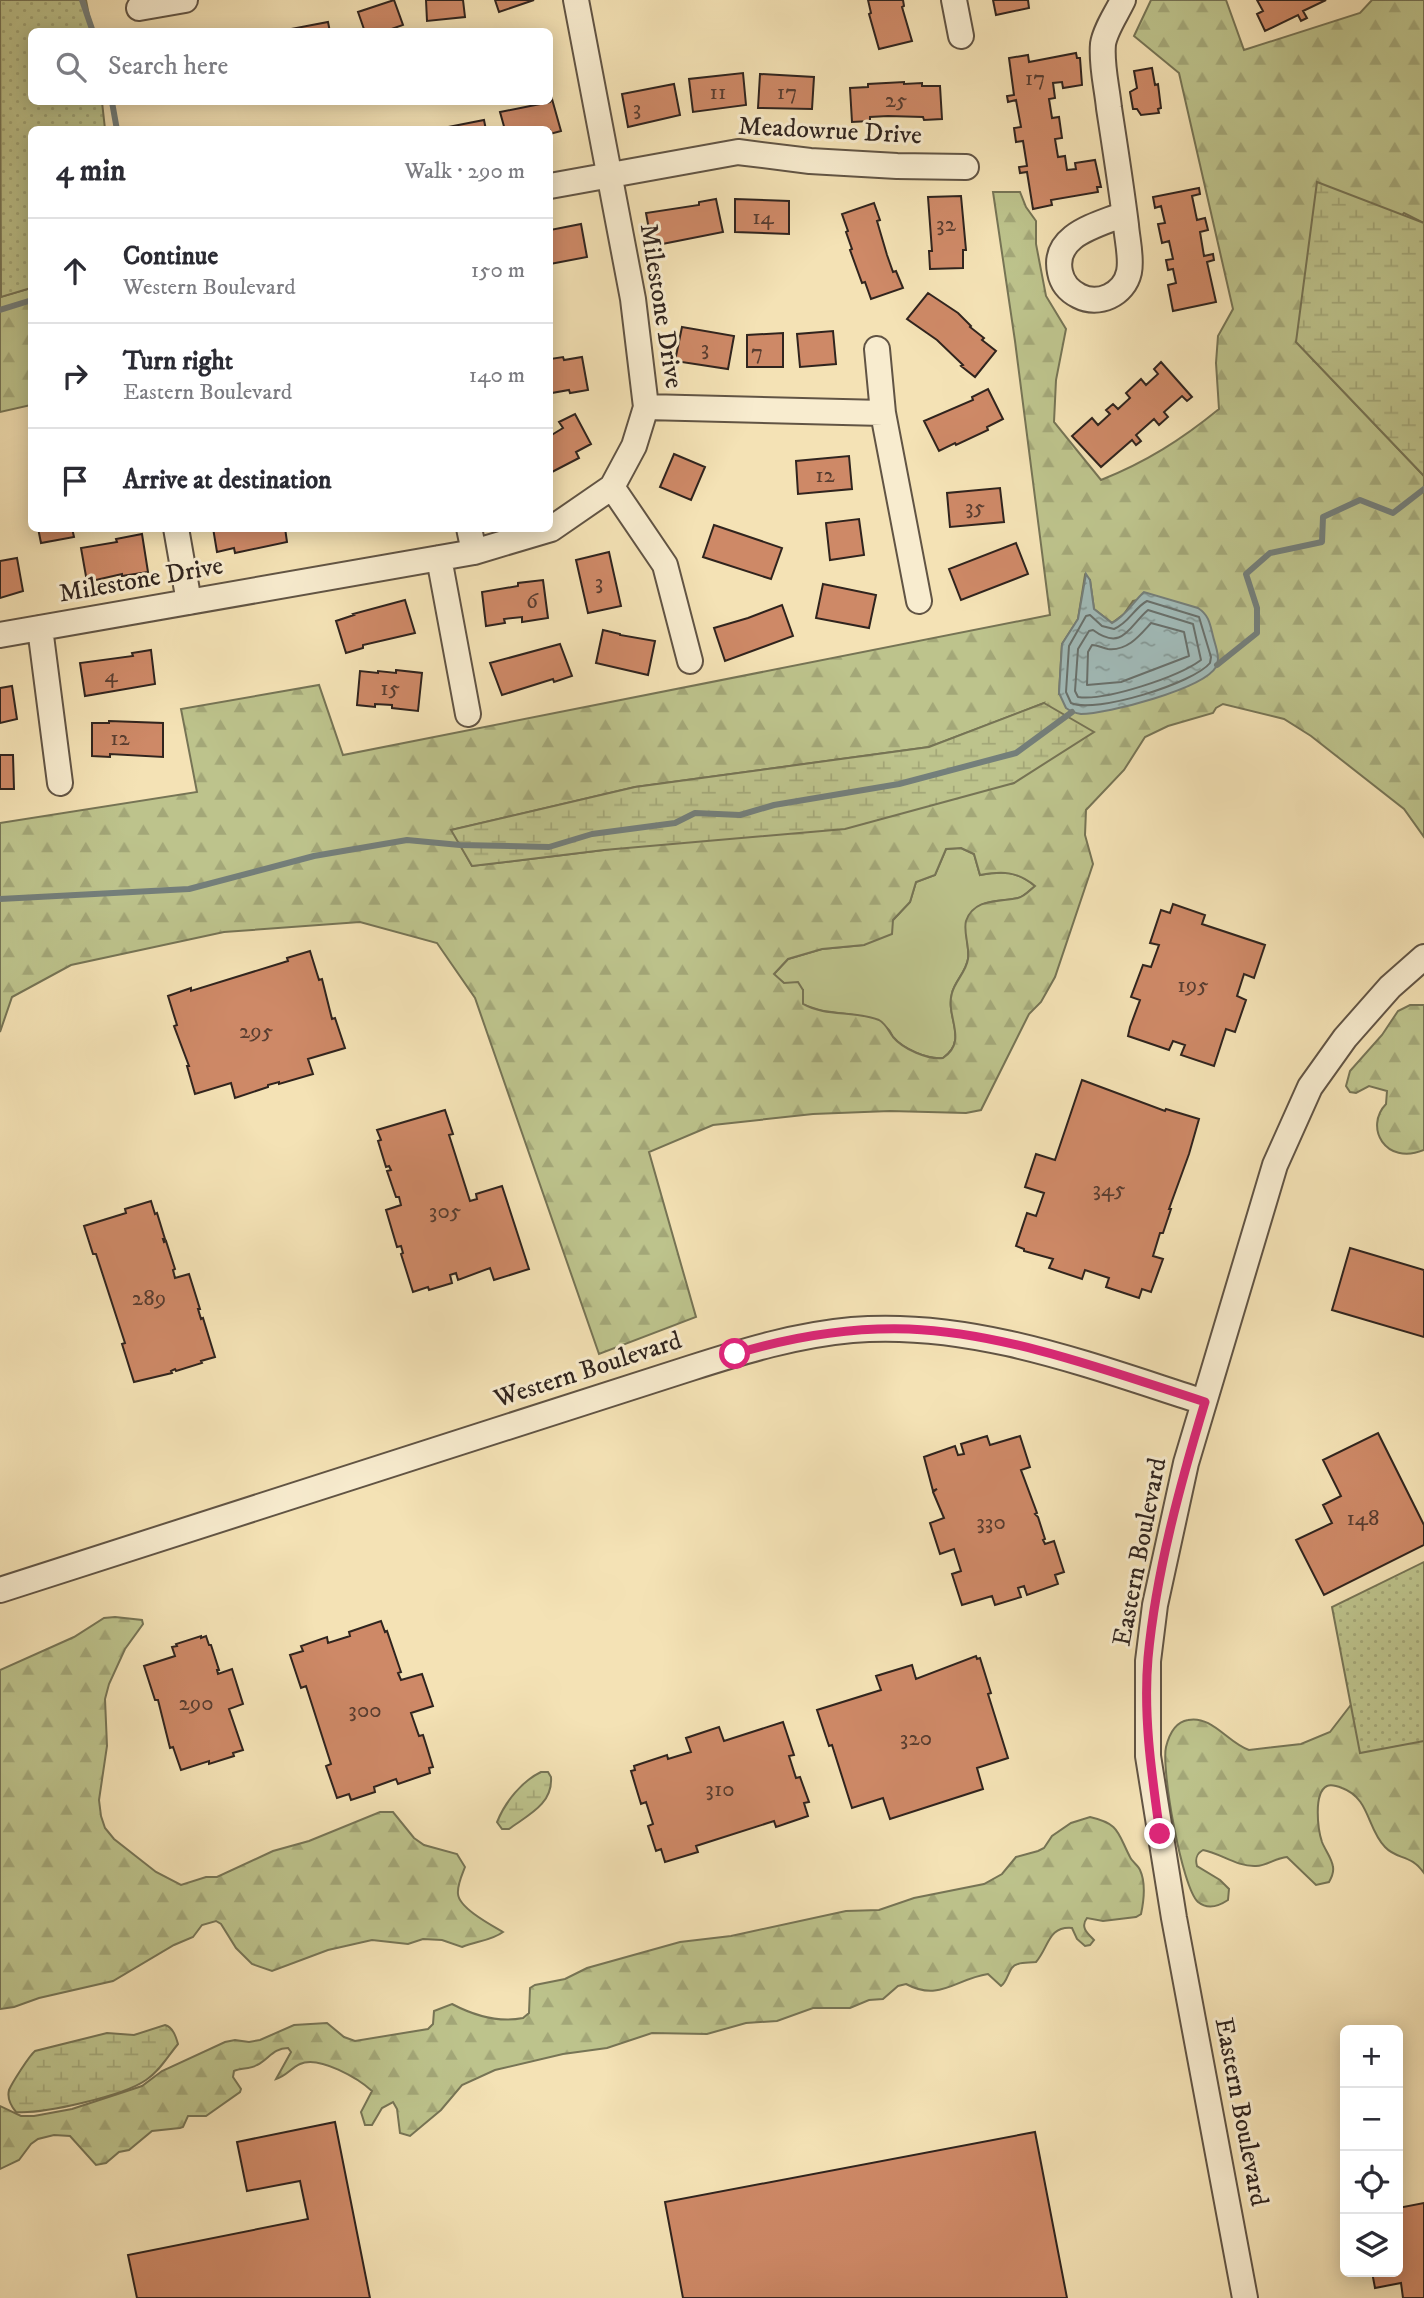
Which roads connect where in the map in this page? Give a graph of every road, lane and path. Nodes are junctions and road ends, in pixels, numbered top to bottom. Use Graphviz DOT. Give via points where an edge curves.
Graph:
graph roads {
  1 [pos="185,0"];
  2 [pos="576,0"];
  3 [pos="954,0"];
  4 [pos="1123,0"];
  5 [pos="139,8"];
  6 [pos="961,36"];
  7 [pos="966,167"];
  8 [pos="609,174"];
  9 [pos="553,185"];
  10 [pos="1124,214"];
  11 [pos="877,349"];
  12 [pos="646,407"];
  13 [pos="883,413"];
  14 [pos="612,487"];
  15 [pos="553,528"];
  16 [pos="177,532"];
  17 [pos="529,532"];
  18 [pos="471,540"];
  19 [pos="439,558"];
  20 [pos="919,601"];
  21 [pos="189,603"];
  22 [pos="40,628"];
  23 [pos="0,635"];
  24 [pos="690,661"];
  25 [pos="468,714"];
  26 [pos="60,783"];
  27 [pos="1424,957"];
  28 [pos="1205,1402"];
  29 [pos="0,1590"];
  30 [pos="1245,2298"];
  1 -- 5 [label="street"];
  2 -- 8 [label="street, Milestone Drive"];
  3 -- 6 [label="street"];
  4 -- 10 [label="street" via="1103,42"];
  7 -- 8 [label="street, Meadowrue Drive" via="810,161 738,152"];
  8 -- 9 [label="street, Meadowrue Drive"];
  8 -- 12 [label="street, Milestone Drive" via="633,299"];
  11 -- 13 [label="street"];
  12 -- 13 [label="street"];
  12 -- 14 [label="street, Milestone Drive" via="634,446"];
  13 -- 20 [label="street"];
  14 -- 15 [label="street, Milestone Drive"];
  14 -- 24 [label="street" via="665,565"];
  16 -- 21 [label="street"];
  17 -- 18 [label="street, Milestone Drive"];
  18 -- 19 [label="street, Milestone Drive"];
  19 -- 21 [label="street, Milestone Drive"];
  19 -- 25 [label="street"];
  21 -- 22 [label="street, Milestone Drive"];
  22 -- 23 [label="street, Milestone Drive"];
  22 -- 26 [label="street"];
  27 -- 28 [label="street, Eastern Boulevard" via="1345,1038 1310,1087 1275,1164"];
  28 -- 29 [label="street, Western Boulevard" via="1021,1346 970,1336 906,1329 795,1338"];
  28 -- 30 [label="street, Eastern Boulevard" via="1186,1463 1155,1605 1148,1661 1149,1756 1174,1918"];
}
